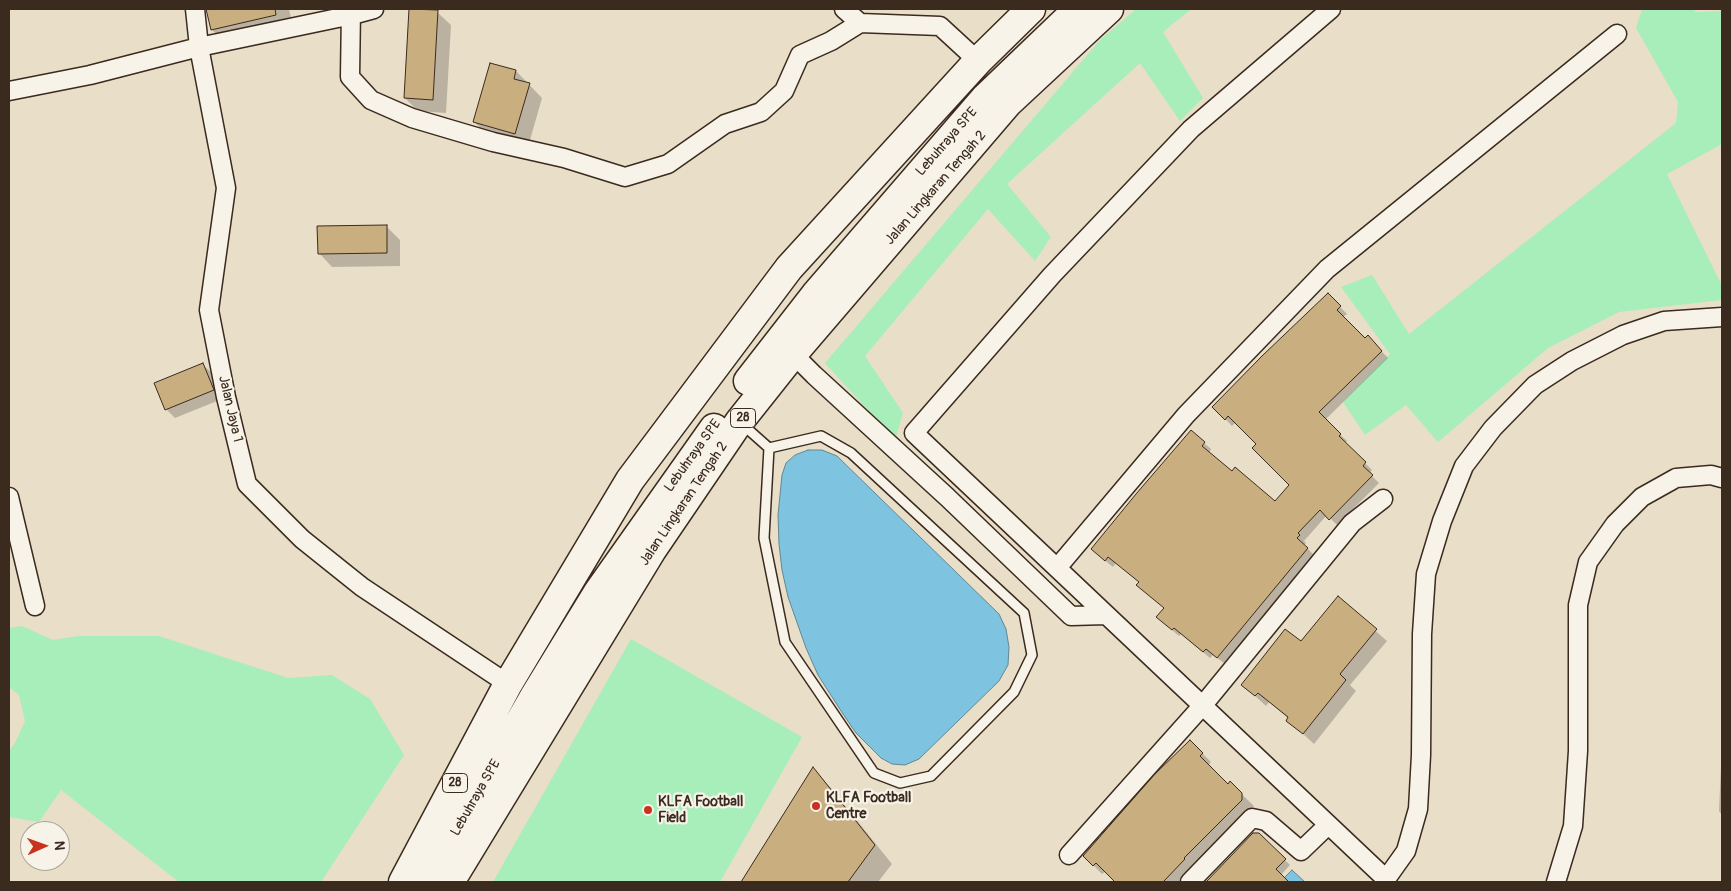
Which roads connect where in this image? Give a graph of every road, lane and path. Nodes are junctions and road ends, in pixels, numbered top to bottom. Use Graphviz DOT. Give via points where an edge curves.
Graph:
graph roads {
  1 [pos="195,9"];
  2 [pos="374,9"];
  3 [pos="844,9"];
  4 [pos="1031,9"];
  5 [pos="1078,9"];
  6 [pos="1109,9"];
  7 [pos="1331,9"];
  8 [pos="351,12"];
  9 [pos="860,23"];
  10 [pos="1617,34"];
  11 [pos="199,47"];
  12 [pos="978,61"];
  13 [pos="9,91"];
  14 [pos="1722,317"];
  15 [pos="793,354"];
  16 [pos="740,422"];
  17 [pos="769,448"];
  18 [pos="1722,478"];
  19 [pos="9,497"];
  20 [pos="1383,500"];
  21 [pos="1057,568"];
  22 [pos="35,606"];
  23 [pos="1106,615"];
  24 [pos="508,684"];
  25 [pos="1203,705"];
  26 [pos="1328,825"];
  27 [pos="1069,855"];
  28 [pos="1385,881"];
  29 [pos="403,882"];
  30 [pos="428,882"];
  31 [pos="450,882"];
  32 [pos="1190,882"];
  33 [pos="1556,882"];
  1 -- 11 [label="street, Jalan Jaya 1"];
  2 -- 8 [label="street"];
  3 -- 9 [label="street"];
  4 -- 12 [label="highway, 28"];
  5 -- 30 [label="highway, Lebuhraya SPE" via="986,97 815,295 739,392 598,592"];
  6 -- 15 [label="highway, Jalan Lingkaran Tengah 2 / 28" via="1008,103"];
  7 -- 21 [label="street" via="1191,129 1052,275 914,433"];
  8 -- 9 [label="street" via="350,77 371,100 412,118 492,142 564,158 625,178 668,164 725,124 761,112 784,90 800,55"];
  8 -- 11 [label="street"];
  9 -- 12 [label="street" via="940,26"];
  10 -- 21 [label="street" via="1327,269 1186,415"];
  11 -- 13 [label="street" via="90,75"];
  11 -- 24 [label="street, Jalan Jaya 1" via="226,188 209,310 247,484 302,539 362,587"];
  12 -- 24 [label="highway, 28" via="789,268 630,480"];
  14 -- 28 [label="street" via="1664,321 1623,336 1572,361 1534,385 1493,428 1464,466 1426,574 1418,808 1406,851"];
  15 -- 16 [label="highway, Jalan Lingkaran Tengah 2 / 28"];
  15 -- 23 [label="street" via="1071,616"];
  16 -- 17 [label="lane"];
  16 -- 31 [label="highway, Jalan Lingkaran Tengah 2 / 28" via="652,550"];
  17 -- 17 [label="lane" via="764,538 785,642 874,773 900,783 931,776 1014,692 1032,655 1024,613 851,453 821,436"];
  18 -- 33 [label="street" via="1676,478 1642,497 1615,524 1588,562 1578,605 1578,751 1573,826"];
  19 -- 22 [label="street"];
  20 -- 25 [label="street" via="1352,523"];
  21 -- 23 [label="street"];
  23 -- 25 [label="street"];
  24 -- 29 [label="highway, 28"];
  25 -- 26 [label="street"];
  25 -- 27 [label="street"];
  26 -- 28 [label="street"];
  26 -- 32 [label="street" via="1301,851 1266,821 1252,818"];
}
